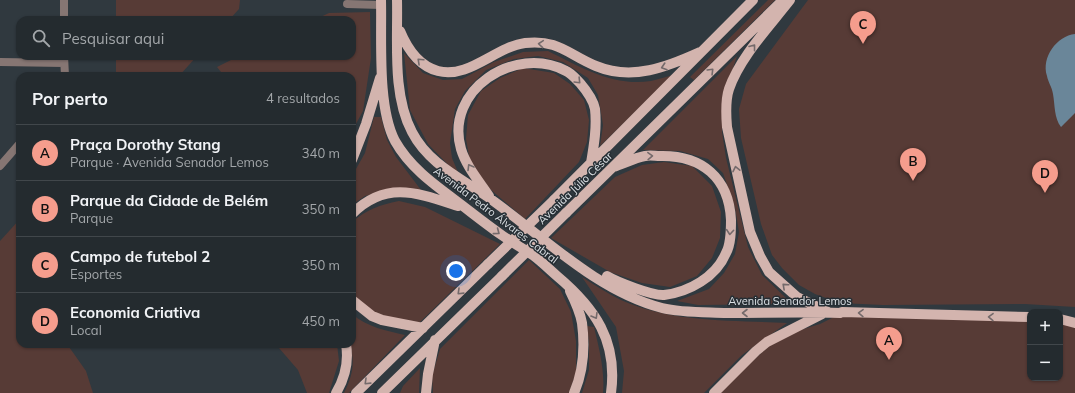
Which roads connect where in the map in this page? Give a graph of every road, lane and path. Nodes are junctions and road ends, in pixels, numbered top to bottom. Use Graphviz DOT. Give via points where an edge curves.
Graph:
graph roads {
  1 [pos="64,0"];
  2 [pos="397,0"];
  3 [pos="753,0"];
  4 [pos="783,0"];
  5 [pos="790,0"];
  6 [pos="381,2"];
  7 [pos="347,4"];
  8 [pos="64,16"];
  9 [pos="397,23"];
  10 [pos="700,52"];
  11 [pos="64,60"];
  12 [pos="0,62"];
  13 [pos="382,69"];
  14 [pos="65,72"];
  15 [pos="16,148"];
  16 [pos="356,150"];
  17 [pos="591,163"];
  18 [pos="0,166"];
  19 [pos="613,167"];
  20 [pos="491,199"];
  21 [pos="466,209"];
  22 [pos="356,210"];
  23 [pos="565,255"];
  24 [pos="568,285"];
  25 [pos="356,303"];
  26 [pos="827,313"];
  27 [pos="1027,317"];
  28 [pos="1063,320"];
  29 [pos="1075,323"];
  30 [pos="423,328"];
  31 [pos="435,340"];
  32 [pos="347,348"];
  33 [pos="336,393"];
  34 [pos="356,393"];
  35 [pos="382,393"];
  36 [pos="426,393"];
  37 [pos="574,393"];
  38 [pos="612,393"];
  39 [pos="714,393"];
  1 -- 8 [label="street"];
  2 -- 9 [label="main road, Avenida Pedro Álvares Cabral"];
  3 -- 10 [label="main road, Avenida Júlio César"];
  19 -- 4 [label="main road, Avenida Júlio César, one-way"];
  26 -- 5 [label="main road, one-way" via="797,297 769,272 760,256 750,232 727,127 728,90 745,58"];
  6 -- 7 [label="street"];
  6 -- 13 [label="main road, Avenida Pedro Álvares Cabral"];
  10 -- 9 [label="main road, one-way" via="670,65 637,73 615,72 596,66 553,45 525,44 502,51 468,69 448,72 429,68 422,63 404,41"];
  9 -- 20 [label="main road, Avenida Pedro Álvares Cabral" via="399,90 404,113 413,133 425,152 460,180"];
  10 -- 17 [label="main road, Avenida Júlio César"];
  11 -- 12 [label="street"];
  11 -- 14 [label="street"];
  13 -- 16 [label="main road"];
  13 -- 21 [label="main road, Avenida Pedro Álvares Cabral" via="389,124 395,140 406,158 429,181"];
  15 -- 18 [label="street"];
  20 -- 17 [label="main road, one-way" via="461,149 459,124 462,110 473,91 490,75 504,68 522,63 547,64 567,71 583,87 595,107 596,134"];
  17 -- 30 [label="main road, Avenida Júlio César, one-way, bridge"];
  19 -- 23 [label="main road, one-way" via="644,156 666,156 694,160 706,168 719,180 726,192 731,230 727,252 720,264 698,284 663,296 614,281 580,260"];
  19 -- 31 [label="main road, Avenida Júlio César, bridge"];
  20 -- 23 [label="main road, Avenida Pedro Álvares Cabral"];
  21 -- 22 [label="main road" via="422,194 403,192 378,196"];
  21 -- 24 [label="main road, Avenida Pedro Álvares Cabral, one-way" via="535,257"];
  26 -- 23 [label="main road, Avenida Senador Lemos, one-way" via="708,312 663,308 609,286"];
  24 -- 37 [label="main road" via="582,322 582,364 580,380"];
  24 -- 38 [label="main road, Avenida Pedro Álvares Cabral, one-way" via="593,313 605,335 612,359"];
  25 -- 30 [label="main road" via="372,316 382,320"];
  27 -- 26 [label="main road, Avenida Senador Lemos, one-way"];
  26 -- 39 [label="main road" via="768,342"];
  28 -- 29 [label="main road"];
  30 -- 34 [label="main road, Avenida Júlio César, one-way"];
  31 -- 35 [label="main road, Avenida Júlio César"];
  31 -- 36 [label="main road"];
  32 -- 33 [label="main road" via="346,370"];
}
